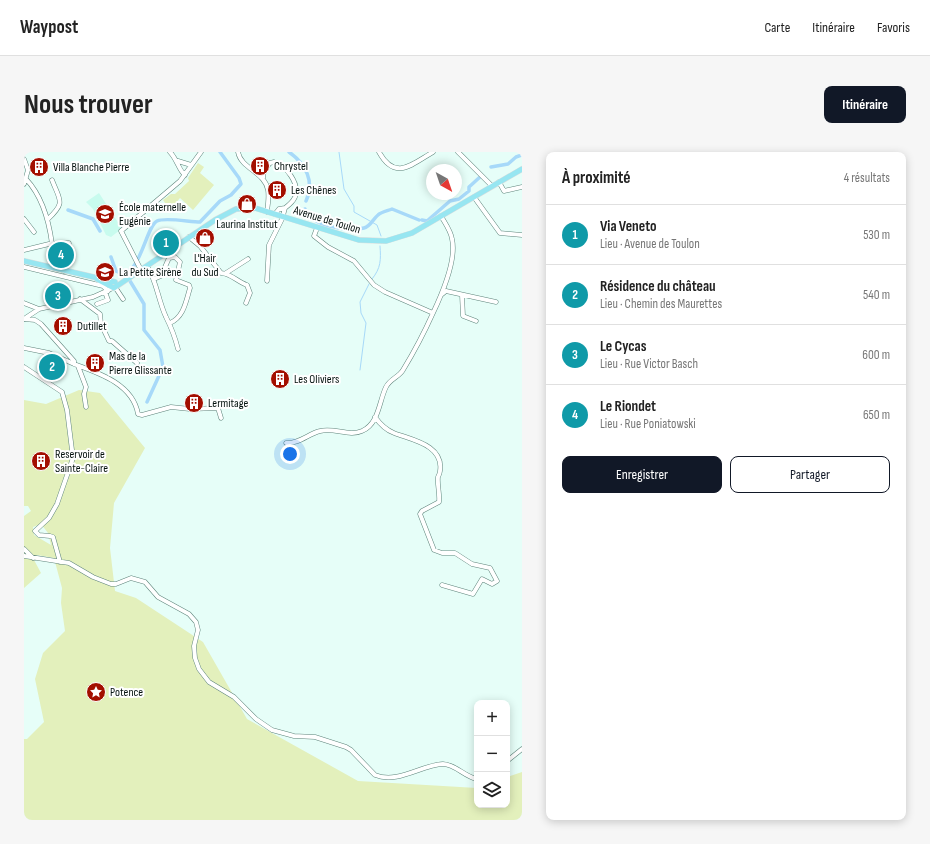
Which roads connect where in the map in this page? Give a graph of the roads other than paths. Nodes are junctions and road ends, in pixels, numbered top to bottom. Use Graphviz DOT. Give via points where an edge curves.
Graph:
graph roads {
  1 [pos="170,152"];
  2 [pos="200,152"];
  3 [pos="238,152"];
  4 [pos="380,152"];
  5 [pos="433,152"];
  6 [pos="458,152"];
  7 [pos="24,159"];
  8 [pos="178,160"];
  9 [pos="183,162"];
  10 [pos="192,165"];
  11 [pos="180,166"];
  12 [pos="522,169"];
  13 [pos="185,174"];
  14 [pos="263,178"];
  15 [pos="52,180"];
  16 [pos="25,182"];
  17 [pos="499,182"];
  18 [pos="492,186"];
  19 [pos="522,187"];
  20 [pos="474,197"];
  21 [pos="285,208"];
  22 [pos="267,212"];
  23 [pos="275,214"];
  24 [pos="441,216"];
  25 [pos="282,217"];
  26 [pos="48,219"];
  27 [pos="24,220"];
  28 [pos="317,228"];
  29 [pos="34,232"];
  30 [pos="522,235"];
  31 [pos="189,237"];
  32 [pos="52,244"];
  33 [pos="24,250"];
  34 [pos="248,259"];
  35 [pos="24,261"];
  36 [pos="147,266"];
  37 [pos="24,267"];
  38 [pos="141,270"];
  39 [pos="64,271"];
  40 [pos="226,273"];
  41 [pos="154,278"];
  42 [pos="267,281"];
  43 [pos="111,287"];
  44 [pos="462,294"];
  45 [pos="441,295"];
  46 [pos="80,299"];
  47 [pos="123,299"];
  48 [pos="496,302"];
  49 [pos="24,303"];
  50 [pos="246,303"];
  51 [pos="97,304"];
  52 [pos="39,309"];
  53 [pos="433,313"];
  54 [pos="24,319"];
  55 [pos="476,321"];
  56 [pos="170,323"];
  57 [pos="24,348"];
  58 [pos="178,349"];
  59 [pos="137,363"];
  60 [pos="76,365"];
  61 [pos="24,367"];
  62 [pos="86,407"];
  63 [pos="375,417"];
  64 [pos="221,418"];
  65 [pos="286,443"];
  66 [pos="24,548"];
  67 [pos="24,556"];
  68 [pos="33,558"];
  69 [pos="60,562"];
  70 [pos="442,585"];
  71 [pos="522,749"];
  72 [pos="510,759"];
  73 [pos="474,778"];
  1 -- 8 [label="street"];
  2 -- 10 [label="street"];
  3 -- 14 [label="street" via="241,160"];
  4 -- 5 [label="street" via="390,166 400,169"];
  6 -- 18 [label="street"];
  7 -- 16 [label="street" via="28,170"];
  8 -- 9 [label="street"];
  8 -- 11 [label="street"];
  9 -- 10 [label="street"];
  9 -- 11 [label="street"];
  10 -- 13 [label="street"];
  11 -- 13 [label="street" via="182,173"];
  12 -- 17 [label="main road, Avenue de Toulon"];
  13 -- 38 [label="street" via="160,199 121,231"];
  14 -- 21 [label="street" via="264,170 270,163 274,162 285,168 296,185 296,193"];
  14 -- 22 [label="street" via="268,190"];
  15 -- 26 [label="street" via="61,204"];
  16 -- 26 [label="street" via="32,185"];
  17 -- 18 [label="main road, Avenue de Toulon"];
  17 -- 19 [label="street" via="504,190"];
  18 -- 20 [label="main road, Avenue de Toulon"];
  20 -- 24 [label="main road, Avenue de Toulon"];
  20 -- 30 [label="street" via="500,233"];
  21 -- 23 [label="street" via="279,209"];
  21 -- 25 [label="street"];
  22 -- 23 [label="main road, Avenue de Toulon"];
  22 -- 31 [label="main road, Avenue de Toulon" via="255,208 236,209 225,213"];
  23 -- 25 [label="main road, Avenue de Toulon"];
  24 -- 28 [label="main road, Avenue de Toulon" via="408,235 378,242 355,239"];
  24 -- 45 [label="street" via="451,234 453,246"];
  25 -- 28 [label="main road, Avenue de Toulon"];
  25 -- 42 [label="street" via="269,245"];
  26 -- 32 [label="street"];
  27 -- 29 [label="street"];
  28 -- 53 [label="street" via="314,236 354,261 374,285"];
  31 -- 36 [label="main road, Avenue de Toulon"];
  31 -- 40 [label="street" via="200,246 221,273"];
  32 -- 33 [label="street"];
  32 -- 39 [label="street" via="70,244"];
  34 -- 40 [label="street"];
  35 -- 39 [label="main road"];
  36 -- 38 [label="main road, Avenue de Toulon"];
  36 -- 41 [label="street"];
  37 -- 43 [label="street"];
  38 -- 43 [label="main road, Avenue de Toulon"];
  39 -- 43 [label="main road" via="96,279"];
  40 -- 50 [label="street" via="235,280 247,284 250,293"];
  41 -- 56 [label="street"];
  41 -- 56 [label="street" via="161,276 169,258 175,257 180,262 176,280 190,288 183,311 178,319"];
  43 -- 46 [label="street"];
  43 -- 47 [label="street"];
  43 -- 51 [label="street" via="108,300"];
  44 -- 45 [label="street" via="446,291"];
  44 -- 48 [label="street"];
  44 -- 55 [label="street" via="463,316"];
  45 -- 53 [label="street"];
  46 -- 52 [label="street"];
  46 -- 59 [label="street" via="100,314 101,324 109,341"];
  49 -- 52 [label="street"];
  52 -- 54 [label="street"];
  53 -- 63 [label="street" via="402,372 386,387"];
  54 -- 60 [label="street" via="35,320 41,324"];
  56 -- 58 [label="street"];
  57 -- 60 [label="street" via="49,353"];
  60 -- 62 [label="street" via="86,387"];
  60 -- 64 [label="street" via="113,380 126,389 137,406 138,414 171,407 218,408"];
  61 -- 69 [label="street" via="57,388 64,397 67,410 73,462 54,511 35,531 39,535 53,537"];
  63 -- 65 [label="street" via="362,431 324,430 311,433 302,440"];
  63 -- 70 [label="street" via="393,433 435,451 440,471 439,502 420,514 434,550 455,553 472,564 490,568 497,581 492,584 482,579 473,594"];
  66 -- 68 [label="street"];
  67 -- 68 [label="street"];
  68 -- 69 [label="street"];
  69 -- 73 [label="street" via="72,564 111,584 131,578 141,580 150,586 158,597 189,614 197,626 194,653 199,669 209,682 239,702 266,727 280,733 315,737 346,747 380,777 398,776 445,764"];
  71 -- 72 [label="street"];
}
